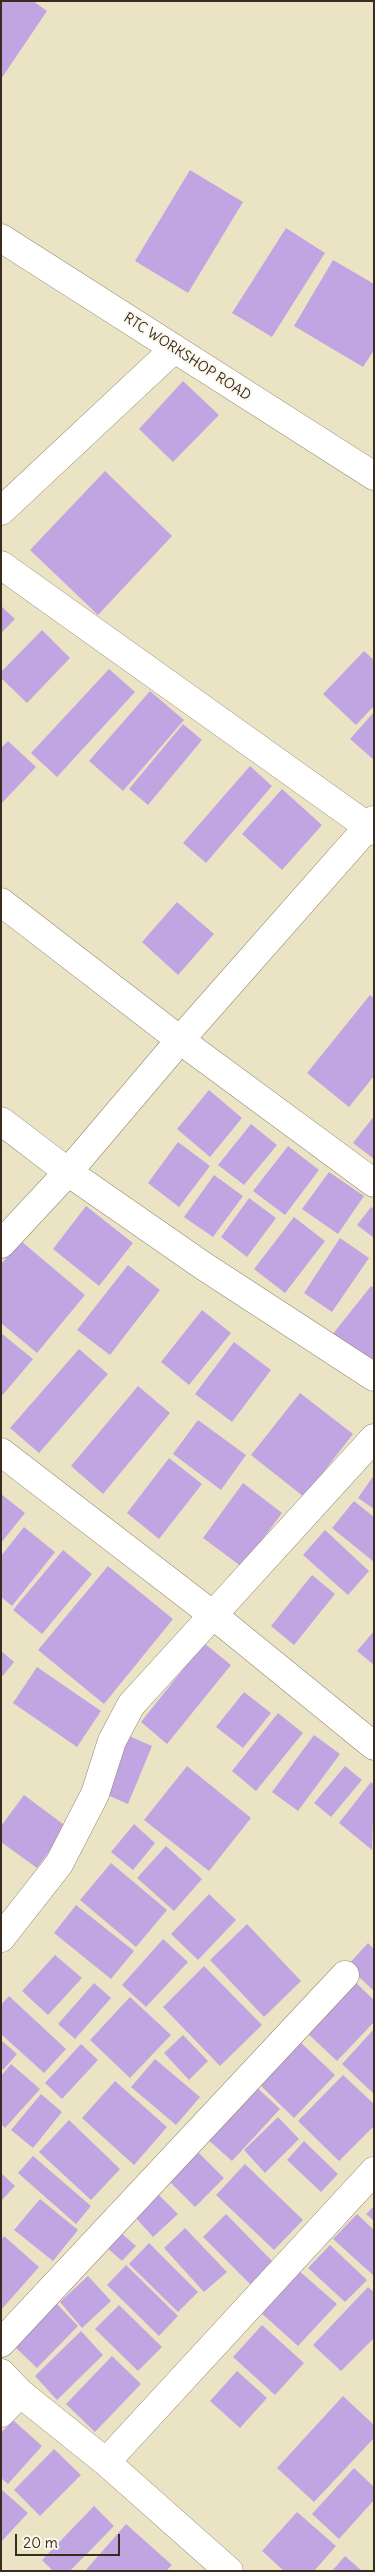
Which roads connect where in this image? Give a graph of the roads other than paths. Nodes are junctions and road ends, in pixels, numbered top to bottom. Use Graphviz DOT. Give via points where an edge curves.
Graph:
graph roads {
  1 [pos="1,238"];
  2 [pos="174,349"];
  3 [pos="374,476"];
  4 [pos="1,511"];
  5 [pos="1,565"];
  6 [pos="372,826"];
  7 [pos="1,902"];
  8 [pos="180,1040"];
  9 [pos="1,1121"];
  10 [pos="68,1172"];
  11 [pos="374,1183"];
  12 [pos="1,1244"];
  13 [pos="374,1377"];
  14 [pos="374,1438"];
  15 [pos="1,1452"];
  16 [pos="213,1615"];
  17 [pos="374,1746"];
  18 [pos="1,1938"];
  19 [pos="345,1974"];
  20 [pos="374,2171"];
  21 [pos="1,2343"];
  22 [pos="1,2373"];
  23 [pos="20,2393"];
  24 [pos="1,2413"];
  25 [pos="106,2462"];
  26 [pos="219,2568"];
  1 -- 2 [label="street, RTC WORKSHOP ROAD"];
  2 -- 3 [label="street, RTC WORKSHOP ROAD"];
  2 -- 4 [label="street"];
  5 -- 6 [label="street"];
  6 -- 8 [label="street"];
  7 -- 8 [label="street"];
  8 -- 10 [label="street"];
  8 -- 11 [label="street"];
  9 -- 10 [label="street"];
  10 -- 12 [label="street"];
  10 -- 13 [label="street" via="202,1265"];
  14 -- 16 [label="street"];
  15 -- 16 [label="street"];
  16 -- 17 [label="street"];
  16 -- 18 [label="street" via="131,1706 112,1741 95,1794 59,1864"];
  19 -- 21 [label="street"];
  20 -- 25 [label="street"];
  22 -- 23 [label="street"];
  23 -- 24 [label="street"];
  23 -- 25 [label="street"];
  25 -- 26 [label="street"];
}
